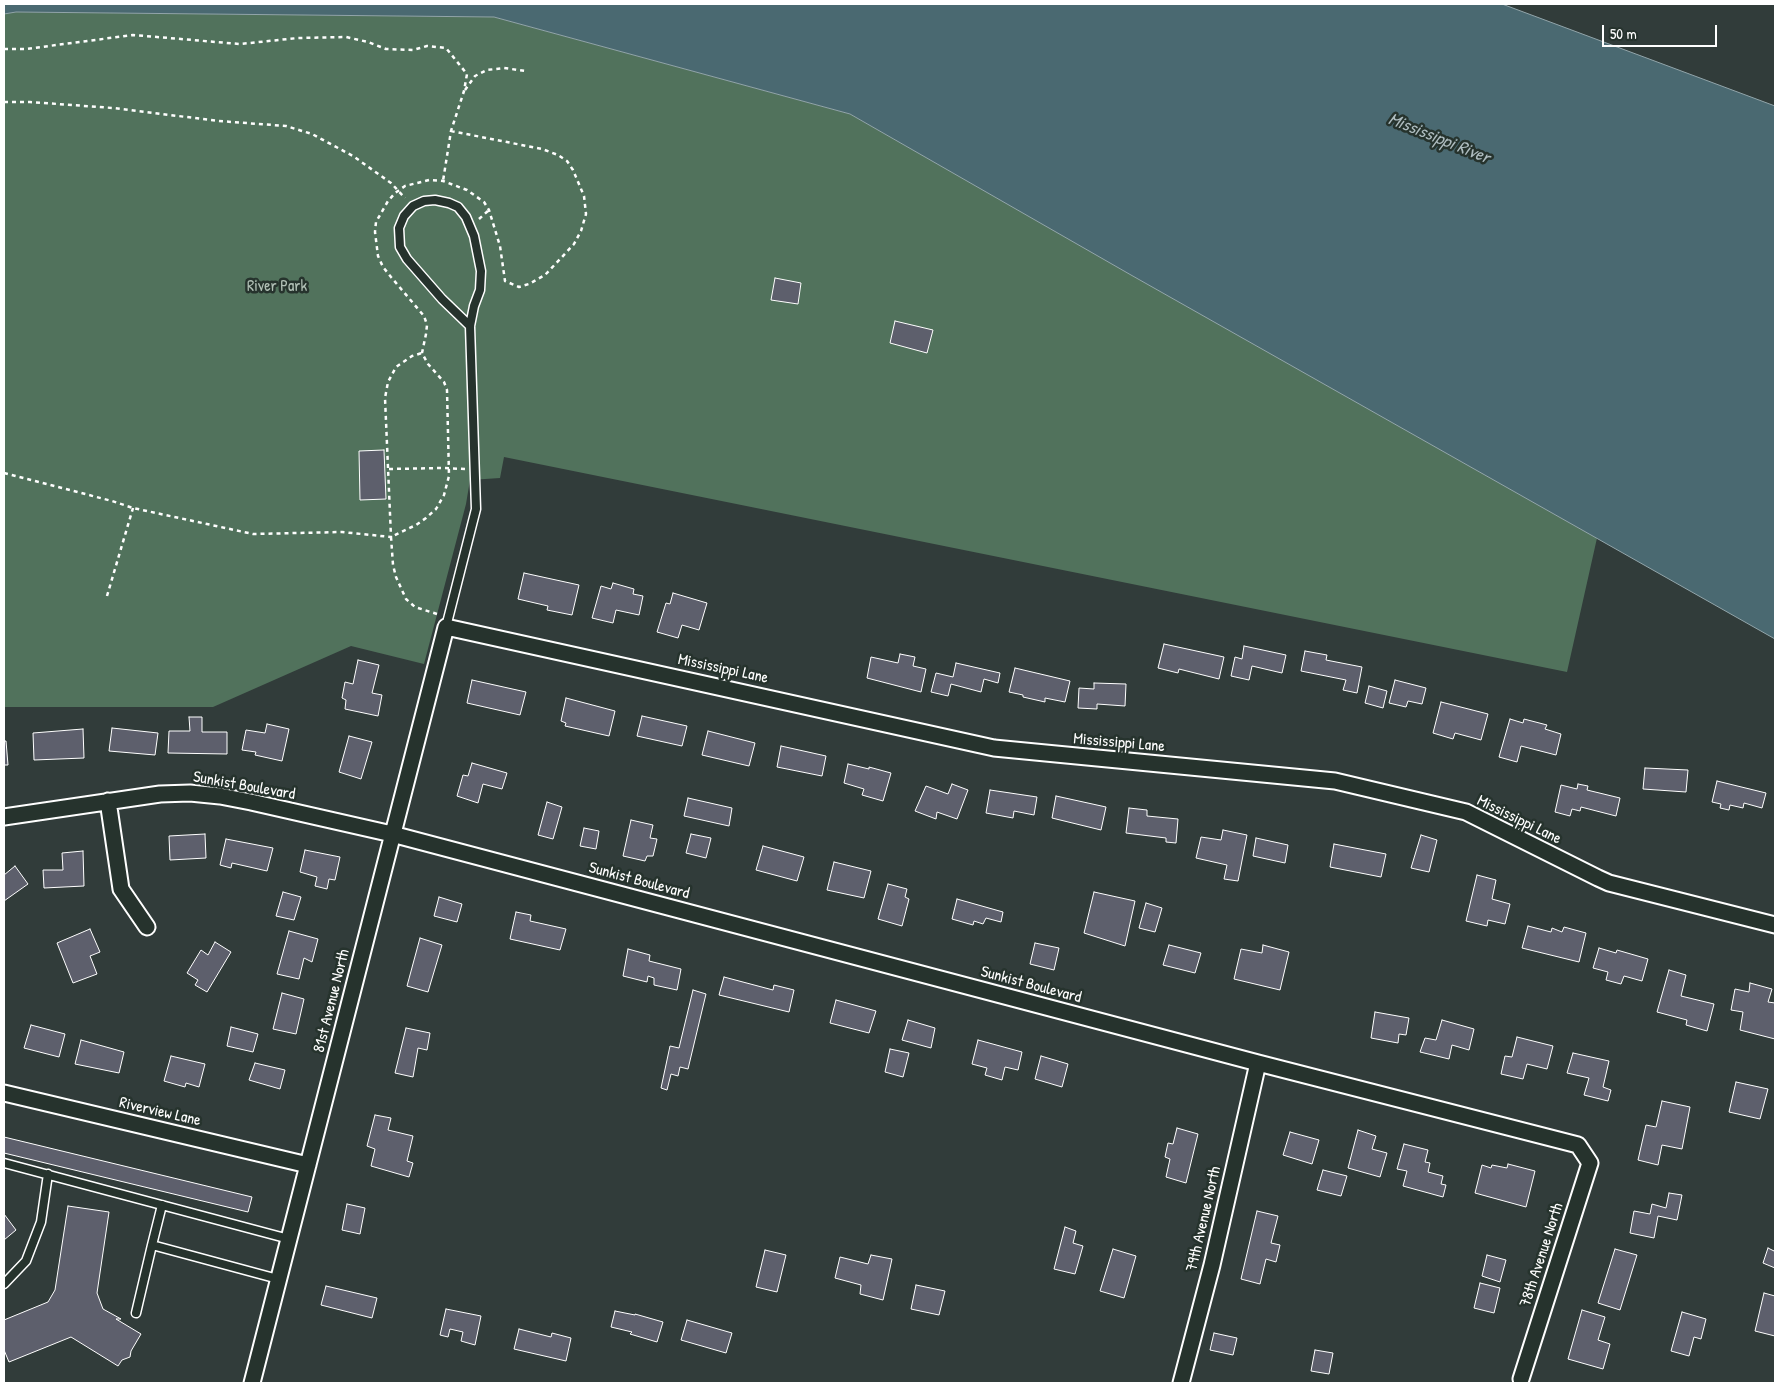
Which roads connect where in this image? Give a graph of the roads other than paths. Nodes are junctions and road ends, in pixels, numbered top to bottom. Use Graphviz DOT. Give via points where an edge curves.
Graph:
graph roads {
  1 [pos="470,326"];
  2 [pos="446,627"];
  3 [pos="108,801"];
  4 [pos="4,817"];
  5 [pos="392,834"];
  6 [pos="1775,925"];
  7 [pos="147,927"];
  8 [pos="1258,1063"];
  9 [pos="4,1093"];
  10 [pos="1578,1145"];
  11 [pos="4,1163"];
  12 [pos="308,1165"];
  13 [pos="48,1174"];
  14 [pos="162,1205"];
  15 [pos="289,1239"];
  16 [pos="152,1245"];
  17 [pos="278,1279"];
  18 [pos="4,1284"];
  19 [pos="136,1313"];
  20 [pos="1521,1379"];
  21 [pos="252,1383"];
  22 [pos="1181,1383"];
  1 -- 1 [label="lane" via="480,290 481,271 474,236 458,207 443,201 424,201 413,206 404,216 399,228 400,247 442,299"];
  1 -- 2 [label="lane" via="476,508"];
  2 -- 5 [label="street, 81st Avenue North"];
  2 -- 6 [label="street, Mississippi Lane" via="994,748 1335,780 1466,812 1610,882"];
  3 -- 4 [label="street, Sunkist Boulevard"];
  3 -- 5 [label="street, Sunkist Boulevard" via="160,794 220,796"];
  3 -- 7 [label="street" via="121,889"];
  5 -- 8 [label="street, Sunkist Boulevard"];
  5 -- 12 [label="street, 81st Avenue North"];
  8 -- 10 [label="street, Sunkist Boulevard"];
  8 -- 22 [label="street, 79th Avenue North" via="1212,1265"];
  9 -- 12 [label="street, Riverview Lane"];
  10 -- 20 [label="street, 78th Avenue North" via="1590,1163"];
  11 -- 13 [label="lane"];
  12 -- 15 [label="street, 81st Avenue North"];
  13 -- 14 [label="lane"];
  13 -- 18 [label="lane" via="41,1222 26,1261"];
  14 -- 15 [label="lane"];
  14 -- 16 [label="lane"];
  15 -- 17 [label="street, 81st Avenue North"];
  16 -- 17 [label="lane"];
  16 -- 19 [label="lane"];
  17 -- 21 [label="street, 81st Avenue North"];
}
